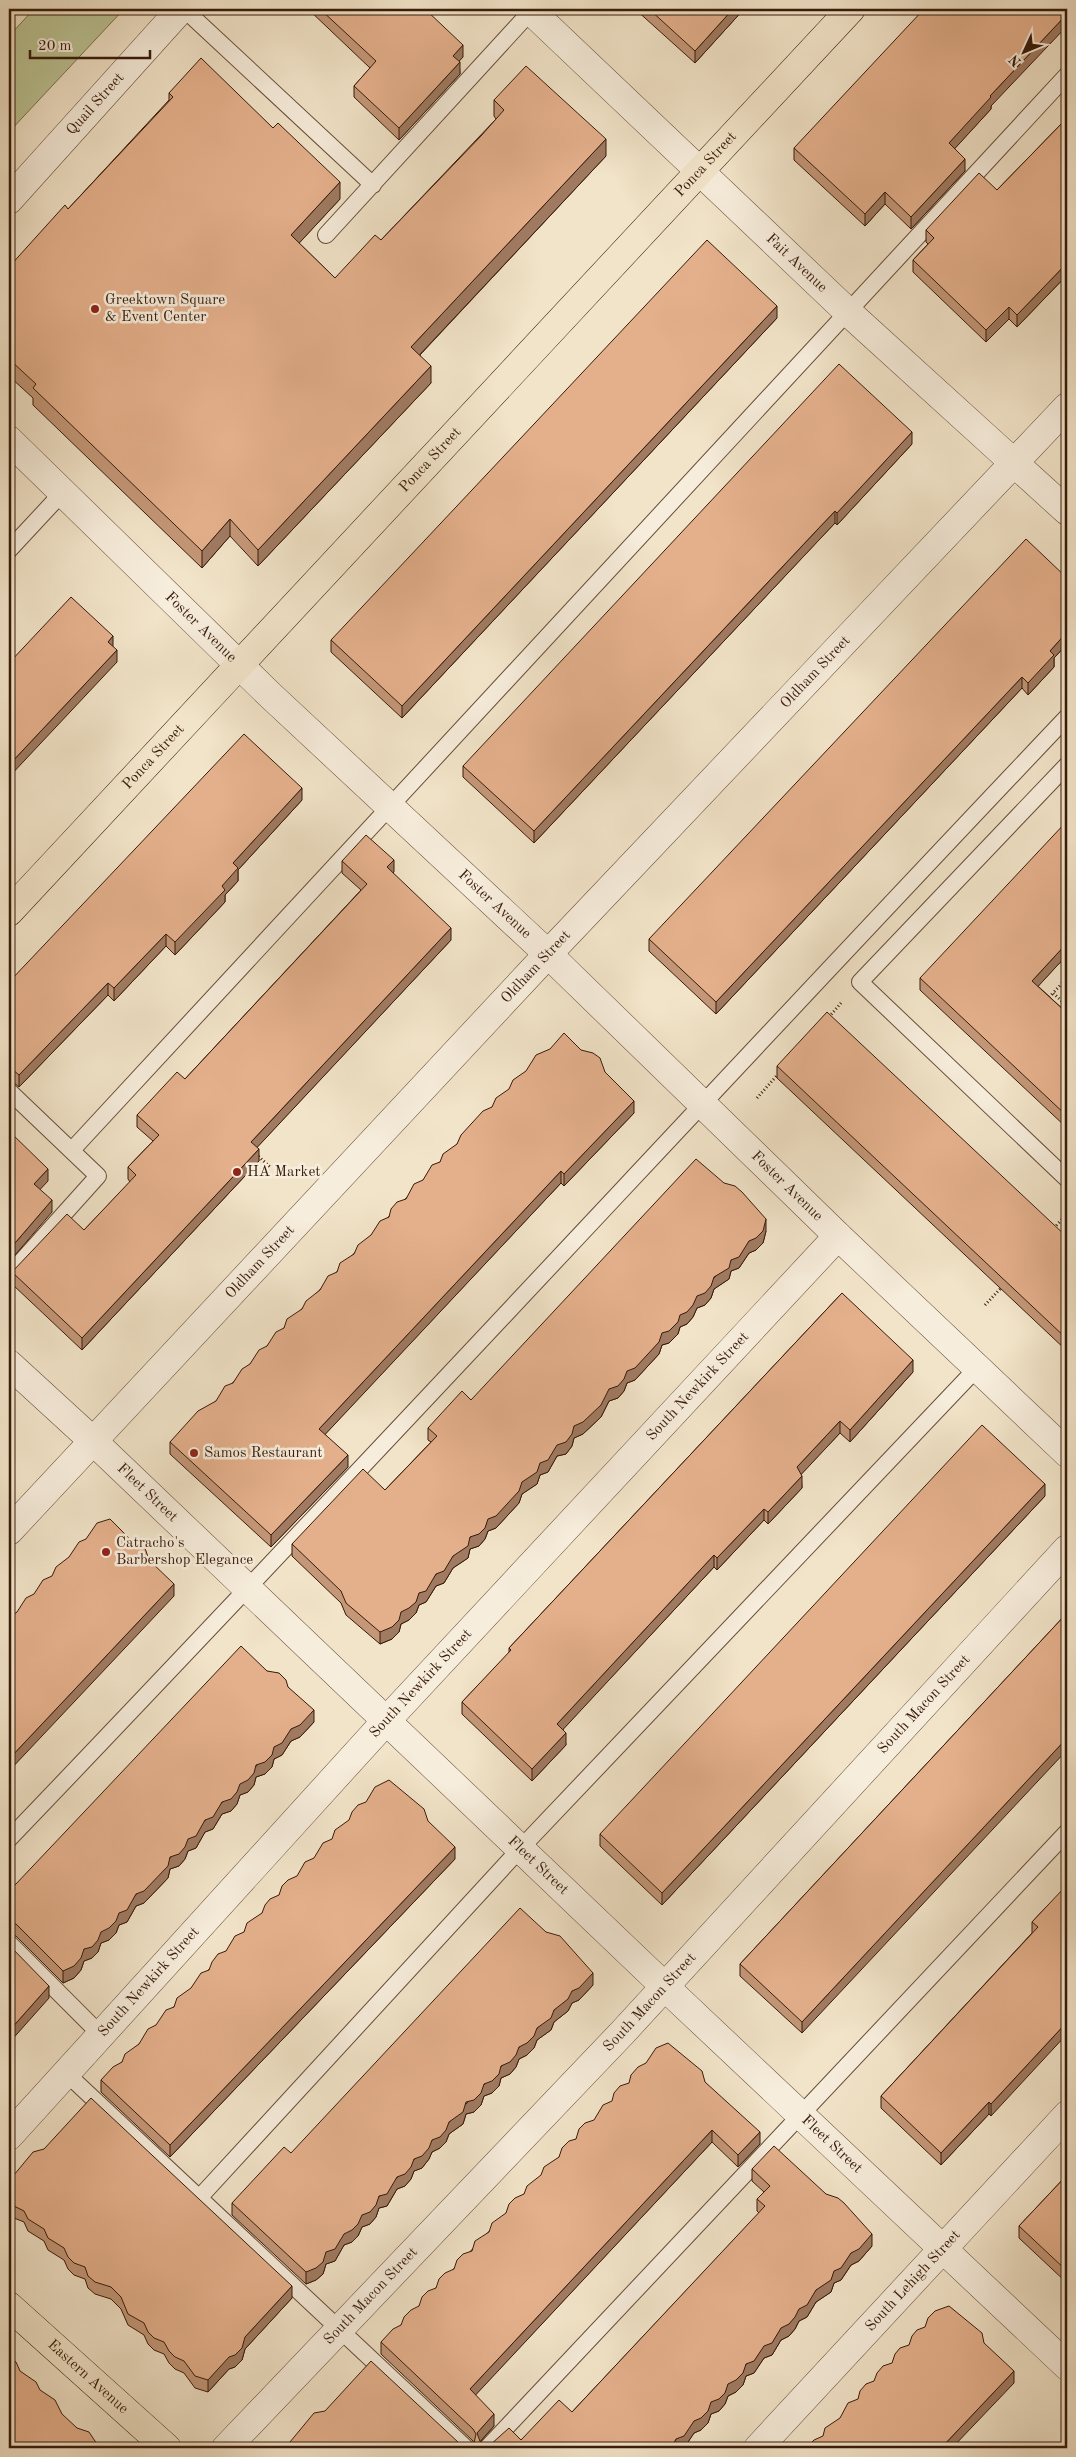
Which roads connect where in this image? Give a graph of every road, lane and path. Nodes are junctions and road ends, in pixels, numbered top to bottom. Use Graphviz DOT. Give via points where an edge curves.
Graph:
graph roads {
  1 [pos="182,9"];
  2 [pos="531,9"];
  3 [pos="851,9"];
  4 [pos="1067,75"];
  5 [pos="699,170"];
  6 [pos="373,185"];
  7 [pos="9,200"];
  8 [pos="326,235"];
  9 [pos="849,313"];
  10 [pos="1067,407"];
  11 [pos="9,440"];
  12 [pos="1015,464"];
  13 [pos="63,492"];
  14 [pos="1067,512"];
  15 [pos="9,550"];
  16 [pos="239,665"];
  17 [pos="1067,717"];
  18 [pos="1067,766"];
  19 [pos="388,806"];
  20 [pos="9,912"];
  21 [pos="548,954"];
  22 [pos="1067,978"];
  23 [pos="860,982"];
  24 [pos="1053,993"];
  25 [pos="1067,1006"];
  26 [pos="1040,1007"];
  27 [pos="828,1018"];
  28 [pos="783,1069"];
  29 [pos="9,1091"];
  30 [pos="757,1098"];
  31 [pos="701,1103"];
  32 [pos="250,1148"];
  33 [pos="72,1150"];
  34 [pos="272,1168"];
  35 [pos="1067,1179"];
  36 [pos="1067,1214"];
  37 [pos="1048,1235"];
  38 [pos="838,1236"];
  39 [pos="9,1275"];
  40 [pos="1004,1284"];
  41 [pos="985,1305"];
  42 [pos="9,1364"];
  43 [pos="977,1368"];
  44 [pos="93,1441"];
  45 [pos="1067,1453"];
  46 [pos="9,1531"];
  47 [pos="1067,1549"];
  48 [pos="249,1589"];
  49 [pos="386,1721"];
  50 [pos="1067,1832"];
  51 [pos="9,1839"];
  52 [pos="520,1849"];
  53 [pos="9,1944"];
  54 [pos="665,1987"];
  55 [pos="101,2035"];
  56 [pos="66,2073"];
  57 [pos="800,2115"];
  58 [pos="1067,2115"];
  59 [pos="9,2136"];
  60 [pos="199,2198"];
  61 [pos="942,2250"];
  62 [pos="9,2306"];
  63 [pos="339,2329"];
  64 [pos="1067,2366"];
  65 [pos="167,2448"];
  66 [pos="226,2448"];
  67 [pos="466,2448"];
  68 [pos="488,2448"];
  69 [pos="758,2448"];
  1 -- 6 [label="lane"];
  1 -- 7 [label="street, Quail Street"];
  2 -- 5 [label="street, Fait Avenue"];
  2 -- 6 [label="lane"];
  3 -- 5 [label="main road, Ponca Street"];
  4 -- 9 [label="lane"];
  5 -- 9 [label="street, Fait Avenue"];
  5 -- 16 [label="main road, Ponca Street"];
  6 -- 8 [label="lane"];
  9 -- 12 [label="street, Fait Avenue"];
  9 -- 19 [label="lane"];
  10 -- 12 [label="street, Oldham Street"];
  11 -- 13 [label="street, Foster Avenue"];
  12 -- 14 [label="street, Fait Avenue"];
  12 -- 21 [label="street, Oldham Street"];
  13 -- 15 [label="lane"];
  13 -- 16 [label="street, Foster Avenue"];
  16 -- 19 [label="street, Foster Avenue"];
  16 -- 20 [label="main road, Ponca Street"];
  17 -- 31 [label="lane"];
  18 -- 23 [label="lane"];
  19 -- 21 [label="street, Foster Avenue"];
  19 -- 33 [label="lane"];
  21 -- 31 [label="street, Foster Avenue"];
  21 -- 44 [label="street, Oldham Street"];
  22 -- 24 [label="path"];
  23 -- 27 [label="path"];
  23 -- 35 [label="lane"];
  24 -- 25 [label="path"];
  24 -- 26 [label="path"];
  28 -- 30 [label="path"];
  29 -- 33 [label="lane"];
  31 -- 38 [label="street, Foster Avenue"];
  31 -- 48 [label="lane"];
  32 -- 34 [label="path"];
  33 -- 39 [label="lane" via="98,1176"];
  36 -- 37 [label="path"];
  38 -- 43 [label="street, Foster Avenue"];
  38 -- 49 [label="street, South Newkirk Street"];
  40 -- 41 [label="path"];
  42 -- 44 [label="street, Fleet Street"];
  43 -- 45 [label="street, Foster Avenue"];
  43 -- 52 [label="lane"];
  44 -- 46 [label="street, Oldham Street"];
  44 -- 48 [label="street, Fleet Street"];
  47 -- 54 [label="street, South Macon Street"];
  48 -- 49 [label="street, Fleet Street"];
  48 -- 51 [label="lane"];
  49 -- 52 [label="street, Fleet Street"];
  49 -- 55 [label="street, South Newkirk Street"];
  50 -- 57 [label="lane"];
  52 -- 54 [label="street, Fleet Street"];
  52 -- 60 [label="lane"];
  53 -- 55 [label="lane"];
  54 -- 57 [label="street, Fleet Street"];
  54 -- 63 [label="street, South Macon Street"];
  55 -- 56 [label="street, South Newkirk Street"];
  56 -- 59 [label="street, South Newkirk Street"];
  56 -- 60 [label="lane"];
  57 -- 61 [label="street, Fleet Street"];
  57 -- 68 [label="lane"];
  58 -- 61 [label="street, South Lehigh Street"];
  60 -- 63 [label="lane"];
  61 -- 64 [label="street, Fleet Street"];
  61 -- 69 [label="street, South Lehigh Street"];
  62 -- 65 [label="main road, Eastern Avenue"];
  63 -- 66 [label="street, South Macon Street"];
  63 -- 67 [label="lane"];
}
